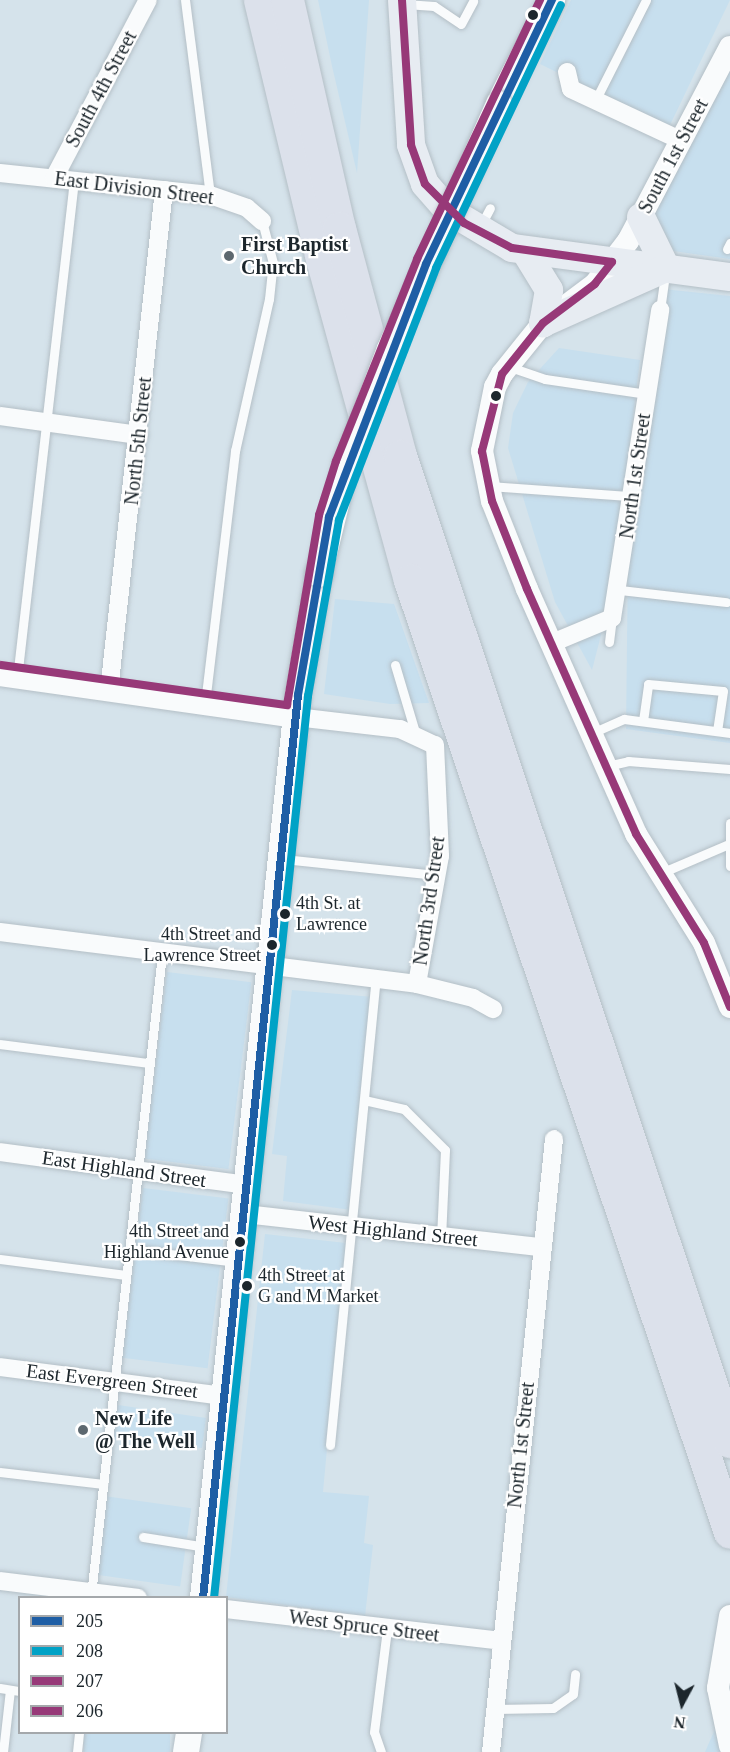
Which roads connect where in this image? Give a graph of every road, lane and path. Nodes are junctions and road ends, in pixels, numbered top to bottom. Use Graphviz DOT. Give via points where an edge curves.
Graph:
graph roads {
  1 [pos="148,0"];
  2 [pos="185,0"];
  3 [pos="246,0"];
  4 [pos="552,0"];
  5 [pos="646,0"];
  6 [pos="473,1"];
  7 [pos="281,2"];
  8 [pos="402,2"];
  9 [pos="730,47"];
  10 [pos="567,72"];
  11 [pos="590,97"];
  12 [pos="682,141"];
  13 [pos="0,173"];
  14 [pos="54,178"];
  15 [pos="74,180"];
  16 [pos="164,190"];
  17 [pos="210,195"];
  18 [pos="641,217"];
  19 [pos="261,221"];
  20 [pos="730,243"];
  21 [pos="730,248"];
  22 [pos="525,251"];
  23 [pos="321,255"];
  24 [pos="612,262"];
  25 [pos="666,268"];
  26 [pos="730,277"];
  27 [pos="660,310"];
  28 [pos="543,323"];
  29 [pos="508,366"];
  30 [pos="647,394"];
  31 [pos="0,416"];
  32 [pos="46,422"];
  33 [pos="139,435"];
  34 [pos="489,486"];
  35 [pos="631,496"];
  36 [pos="620,590"];
  37 [pos="726,602"];
  38 [pos="612,618"];
  39 [pos="609,642"];
  40 [pos="552,644"];
  41 [pos="395,665"];
  42 [pos="9,677"];
  43 [pos="109,691"];
  44 [pos="205,704"];
  45 [pos="296,717"];
  46 [pos="643,722"];
  47 [pos="717,731"];
  48 [pos="415,732"];
  49 [pos="592,733"];
  50 [pos="730,733"];
  51 [pos="607,766"];
  52 [pos="730,769"];
  53 [pos="730,823"];
  54 [pos="729,844"];
  55 [pos="281,859"];
  56 [pos="730,867"];
  57 [pos="661,873"];
  58 [pos="436,875"];
  59 [pos="0,932"];
  60 [pos="162,954"];
  61 [pos="269,969"];
  62 [pos="376,980"];
  63 [pos="725,981"];
  64 [pos="417,984"];
  65 [pos="730,1007"];
  66 [pos="493,1009"];
  67 [pos="0,1044"];
  68 [pos="149,1063"];
  69 [pos="364,1100"];
  70 [pos="554,1138"];
  71 [pos="0,1152"];
  72 [pos="137,1172"];
  73 [pos="248,1185"];
  74 [pos="244,1214"];
  75 [pos="350,1227"];
  76 [pos="441,1237"];
  77 [pos="541,1247"];
  78 [pos="129,1249"];
  79 [pos="0,1259"];
  80 [pos="239,1262"];
  81 [pos="126,1275"];
  82 [pos="678,1332"];
  83 [pos="0,1367"];
  84 [pos="114,1381"];
  85 [pos="224,1396"];
  86 [pos="730,1441"];
  87 [pos="330,1445"];
  88 [pos="0,1472"];
  89 [pos="104,1484"];
  90 [pos="730,1532"];
  91 [pos="143,1538"];
  92 [pos="208,1547"];
  93 [pos="0,1581"];
  94 [pos="92,1594"];
  95 [pos="115,1596"];
  96 [pos="203,1596"];
  97 [pos="228,1609"];
  98 [pos="730,1616"];
  99 [pos="387,1629"];
  100 [pos="501,1641"];
  101 [pos="574,1674"];
  102 [pos="10,1690"];
  103 [pos="495,1709"];
  104 [pos="79,1734"];
  105 [pos="189,1734"];
  106 [pos="730,1746"];
  107 [pos="3,1752"];
  108 [pos="77,1752"];
  109 [pos="186,1752"];
  110 [pos="381,1752"];
  111 [pos="490,1752"];
  1 -- 14 [label="street, South 4th Street"];
  2 -- 17 [label="lane"];
  3 -- 23 [label="highway" via="273,112"];
  4 -- 45 [label="main road, bridge" via="499,104 390,349 343,474 319,574"];
  5 -- 11 [label="lane"];
  6 -- 8 [label="lane" via="461,24 434,6"];
  7 -- 23 [label="highway"];
  7 -- 82 [label="highway" via="400,456"];
  8 -- 22 [label="main road" via="411,145 424,184 484,220"];
  9 -- 12 [label="street, South 1st Street"];
  10 -- 11 [label="street" via="571,88"];
  11 -- 12 [label="street"];
  12 -- 18 [label="street, South 1st Street"];
  13 -- 14 [label="street, East Division Street"];
  14 -- 15 [label="street, East Division Street"];
  15 -- 16 [label="street, East Division Street"];
  15 -- 32 [label="lane"];
  16 -- 17 [label="street, East Division Street"];
  16 -- 33 [label="street, North 5th Street"];
  17 -- 19 [label="street, East Division Street" via="247,208"];
  18 -- 24 [label="street, South 1st Street"];
  18 -- 25 [label="main road"];
  19 -- 44 [label="lane" via="273,263 269,299 235,451"];
  20 -- 21 [label="lane"];
  22 -- 24 [label="main road"];
  22 -- 28 [label="main road" via="549,290"];
  23 -- 82 [label="highway" via="410,580"];
  24 -- 25 [label="main road"];
  24 -- 28 [label="street, South 1st Street" via="595,284"];
  25 -- 26 [label="main road"];
  25 -- 27 [label="lane, North 1st Street"];
  25 -- 28 [label="main road"];
  27 -- 30 [label="street, North 1st Street"];
  28 -- 29 [label="street, South 1st Street"];
  29 -- 30 [label="lane" via="545,379"];
  29 -- 34 [label="street, South 1st Street" via="495,387 482,451"];
  30 -- 35 [label="street, North 1st Street"];
  31 -- 32 [label="street"];
  32 -- 33 [label="street"];
  32 -- 42 [label="lane"];
  33 -- 43 [label="street, North 5th Street"];
  34 -- 35 [label="lane"];
  34 -- 40 [label="street, South 1st Street"];
  35 -- 36 [label="street, North 1st Street"];
  36 -- 37 [label="lane"];
  36 -- 38 [label="street, North 1st Street"];
  38 -- 39 [label="lane"];
  38 -- 40 [label="street"];
  40 -- 49 [label="street, South 1st Street"];
  41 -- 48 [label="lane"];
  42 -- 43 [label="street"];
  43 -- 44 [label="street"];
  44 -- 45 [label="street"];
  45 -- 48 [label="street"];
  45 -- 55 [label="main road"];
  46 -- 47 [label="lane"];
  46 -- 47 [label="lane" via="648,684 723,691"];
  46 -- 49 [label="lane" via="624,719"];
  47 -- 50 [label="lane"];
  48 -- 58 [label="street, North 3rd Street" via="435,746 440,806"];
  49 -- 51 [label="street, South 1st Street"];
  51 -- 52 [label="lane" via="628,761"];
  51 -- 57 [label="street, South 1st Street"];
  53 -- 54 [label="lane"];
  54 -- 56 [label="lane"];
  54 -- 57 [label="lane"];
  55 -- 58 [label="lane"];
  55 -- 61 [label="main road"];
  57 -- 63 [label="street, South 1st Street"];
  58 -- 64 [label="street, North 3rd Street"];
  59 -- 60 [label="street"];
  60 -- 61 [label="street"];
  60 -- 68 [label="lane"];
  61 -- 62 [label="street"];
  61 -- 73 [label="main road"];
  62 -- 64 [label="street"];
  62 -- 69 [label="lane"];
  63 -- 65 [label="street, South 1st Street"];
  64 -- 66 [label="street" via="473,998"];
  67 -- 68 [label="lane"];
  68 -- 72 [label="lane"];
  69 -- 75 [label="lane"];
  69 -- 76 [label="lane" via="404,1109 445,1150"];
  70 -- 77 [label="street, North 1st Street"];
  71 -- 72 [label="street, East Highland Street"];
  72 -- 73 [label="street, East Highland Street"];
  72 -- 78 [label="lane"];
  73 -- 74 [label="main road"];
  74 -- 75 [label="street, West Highland Street"];
  74 -- 80 [label="main road"];
  75 -- 76 [label="street, West Highland Street"];
  75 -- 87 [label="lane"];
  76 -- 77 [label="street, West Highland Street"];
  77 -- 100 [label="street, North 1st Street"];
  78 -- 80 [label="lane"];
  78 -- 81 [label="lane"];
  79 -- 81 [label="lane"];
  80 -- 85 [label="main road"];
  81 -- 84 [label="lane"];
  82 -- 86 [label="highway"];
  82 -- 90 [label="highway"];
  83 -- 84 [label="street, East Evergreen Street"];
  84 -- 85 [label="street, East Evergreen Street"];
  84 -- 89 [label="lane"];
  85 -- 92 [label="main road"];
  88 -- 89 [label="lane"];
  89 -- 94 [label="lane"];
  91 -- 92 [label="lane"];
  92 -- 96 [label="main road"];
  93 -- 94 [label="street"];
  94 -- 95 [label="street"];
  97 -- 99 [label="street, West Spruce Street"];
  98 -- 106 [label="street" via="718,1688"];
  99 -- 100 [label="street, West Spruce Street"];
  99 -- 110 [label="lane" via="374,1732"];
  100 -- 103 [label="street, North 1st Street"];
  101 -- 103 [label="lane" via="573,1694 553,1708"];
  102 -- 107 [label="lane"];
  103 -- 111 [label="street, North 1st Street"];
  104 -- 108 [label="lane"];
  105 -- 109 [label="main road"];
}
